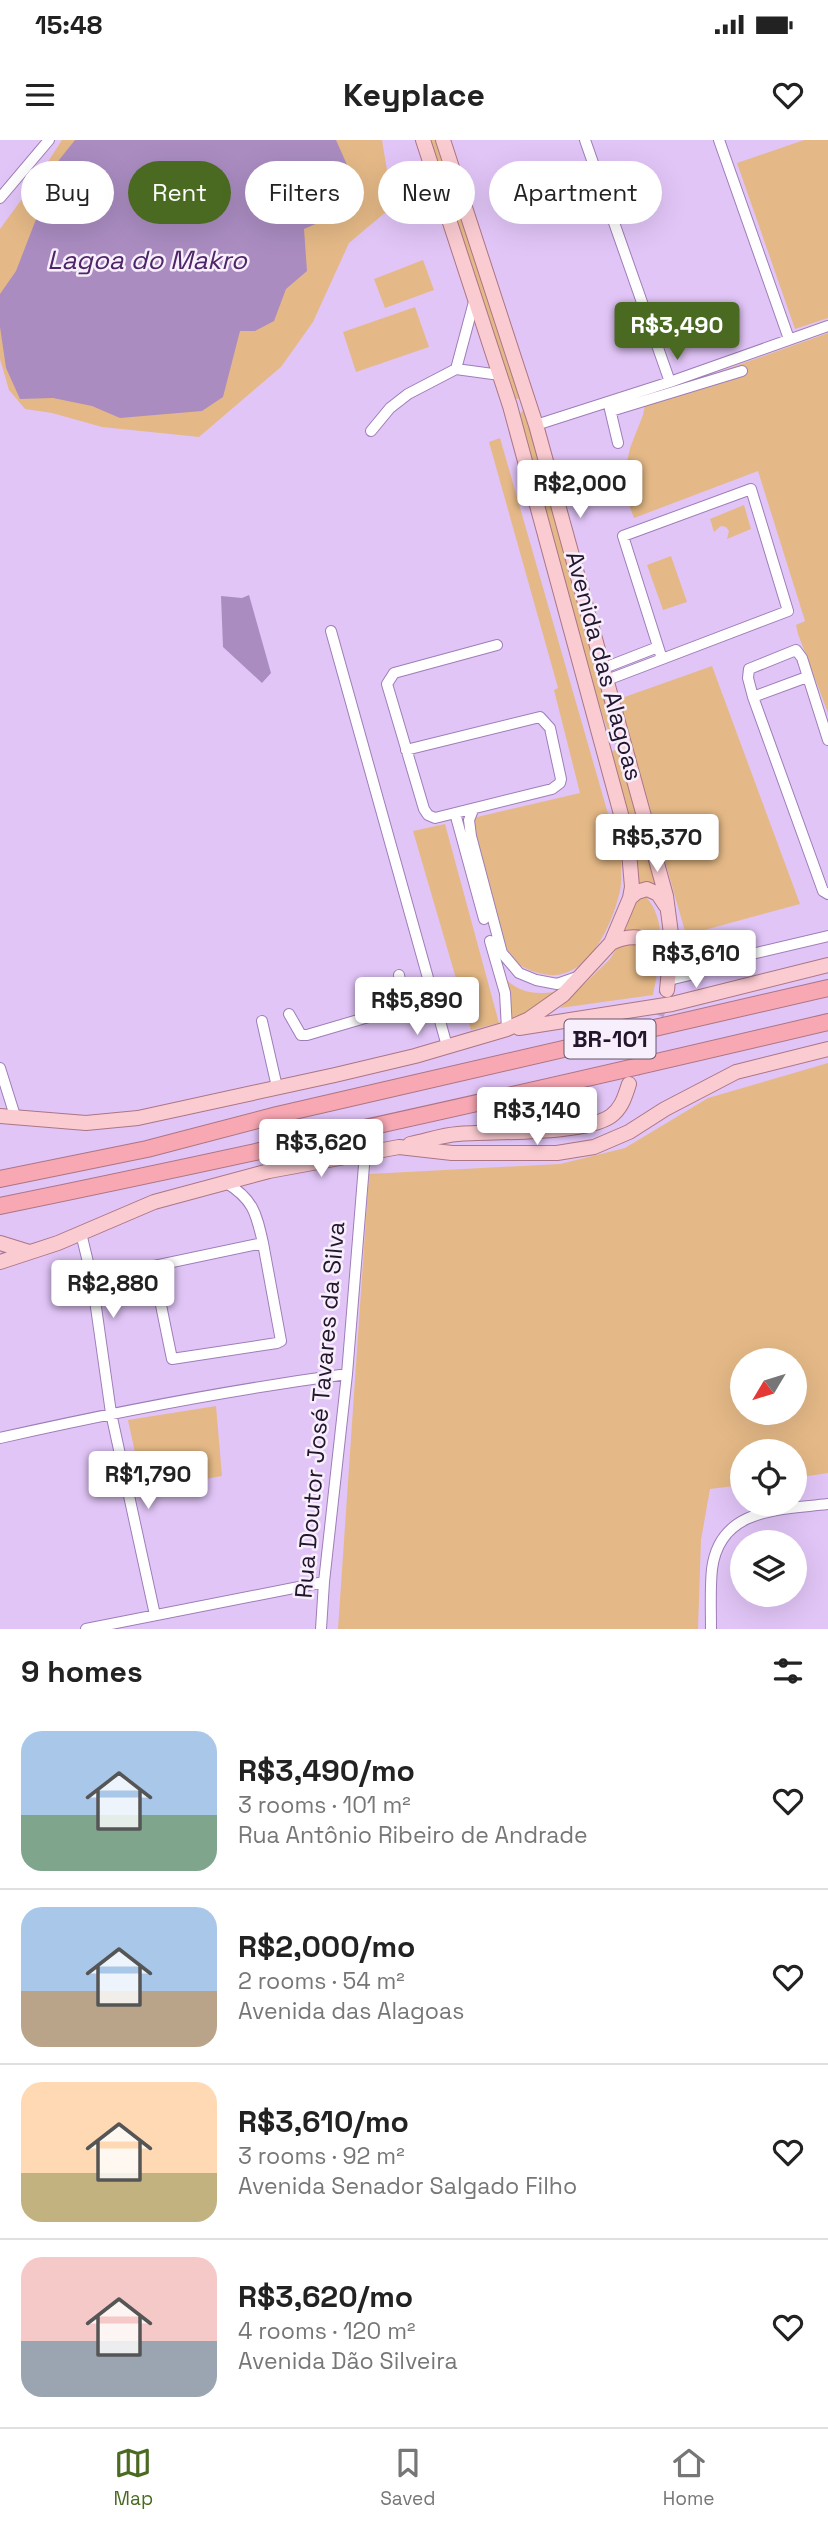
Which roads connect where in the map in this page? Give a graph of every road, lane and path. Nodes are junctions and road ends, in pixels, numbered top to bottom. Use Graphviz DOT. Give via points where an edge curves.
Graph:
graph roads {
  1 [pos="49,140"];
  2 [pos="423,140"];
  3 [pos="443,140"];
  4 [pos="585,140"];
  5 [pos="719,140"];
  6 [pos="0,198"];
  7 [pos="475,298"];
  8 [pos="828,326"];
  9 [pos="789,339"];
  10 [pos="456,369"];
  11 [pos="742,371"];
  12 [pos="500,374"];
  13 [pos="670,382"];
  14 [pos="528,401"];
  15 [pos="641,402"];
  16 [pos="510,406"];
  17 [pos="610,407"];
  18 [pos="643,415"];
  19 [pos="536,425"];
  20 [pos="371,431"];
  21 [pos="618,443"];
  22 [pos="331,631"];
  23 [pos="497,645"];
  24 [pos="660,653"];
  25 [pos="606,674"];
  26 [pos="807,677"];
  27 [pos="587,692"];
  28 [pos="753,697"];
  29 [pos="624,740"];
  30 [pos="828,740"];
  31 [pos="406,751"];
  32 [pos="473,810"];
  33 [pos="455,813"];
  34 [pos="828,894"];
  35 [pos="630,898"];
  36 [pos="670,913"];
  37 [pos="828,936"];
  38 [pos="611,943"];
  39 [pos="671,954"];
  40 [pos="710,964"];
  41 [pos="828,965"];
  42 [pos="399,975"];
  43 [pos="582,975"];
  44 [pos="668,985"];
  45 [pos="828,988"];
  46 [pos="289,1014"];
  47 [pos="262,1021"];
  48 [pos="828,1022"];
  49 [pos="507,1029"];
  50 [pos="447,1046"];
  51 [pos="828,1049"];
  52 [pos="0,1068"];
  53 [pos="629,1084"];
  54 [pos="277,1087"];
  55 [pos="0,1116"];
  56 [pos="16,1119"];
  57 [pos="399,1147"];
  58 [pos="365,1153"];
  59 [pos="0,1179"];
  60 [pos="225,1182"];
  61 [pos="0,1206"];
  62 [pos="81,1233"];
  63 [pos="0,1243"];
  64 [pos="263,1243"];
  65 [pos="30,1252"];
  66 [pos="0,1262"];
  67 [pos="153,1266"];
  68 [pos="92,1279"];
  69 [pos="346,1374"];
  70 [pos="111,1413"];
  71 [pos="0,1438"];
  72 [pos="828,1504"];
  73 [pos="324,1582"];
  74 [pos="155,1615"];
  75 [pos="86,1629"];
  76 [pos="321,1629"];
  77 [pos="711,1629"];
  1 -- 6 [label="street"];
  2 -- 7 [label="main road, Avenida das Alagoas"];
  3 -- 14 [label="main road, Avenida das Alagoas"];
  4 -- 13 [label="street"];
  5 -- 9 [label="street"];
  7 -- 10 [label="street"];
  7 -- 12 [label="main road, Avenida das Alagoas"];
  8 -- 9 [label="street"];
  9 -- 13 [label="street"];
  10 -- 12 [label="street"];
  10 -- 20 [label="street" via="408,394"];
  11 -- 15 [label="street"];
  12 -- 16 [label="main road, Avenida das Alagoas"];
  13 -- 17 [label="street"];
  14 -- 16 [label="main road"];
  14 -- 19 [label="main road, Avenida das Alagoas"];
  15 -- 17 [label="street"];
  15 -- 18 [label="street"];
  16 -- 27 [label="main road, Avenida das Alagoas"];
  17 -- 19 [label="street"];
  17 -- 21 [label="street"];
  19 -- 25 [label="main road, Avenida das Alagoas"];
  22 -- 50 [label="street"];
  23 -- 31 [label="street" via="391,676 387,684"];
  24 -- 24 [label="street" via="623,536 751,489 788,611"];
  24 -- 25 [label="street"];
  25 -- 29 [label="main road, Avenida das Alagoas"];
  26 -- 28 [label="street"];
  26 -- 28 [label="street" via="802,658 793,650 748,668"];
  26 -- 30 [label="street"];
  27 -- 29 [label="main road" via="608,738"];
  27 -- 35 [label="main road, Avenida das Alagoas" via="628,840 633,875"];
  28 -- 34 [label="street" via="823,891"];
  29 -- 36 [label="main road, Avenida das Alagoas"];
  31 -- 32 [label="street" via="540,717 548,723 560,783"];
  31 -- 33 [label="street" via="428,815 435,818"];
  32 -- 33 [label="street"];
  32 -- 43 [label="street" via="471,836 502,953 519,973 536,980 557,984"];
  33 -- 49 [label="street" via="505,993"];
  35 -- 36 [label="main road" via="643,890 653,891"];
  35 -- 38 [label="main road, Avenida das Alagoas"];
  36 -- 39 [label="main road, Avenida das Alagoas"];
  37 -- 40 [label="street"];
  38 -- 39 [label="main road" via="626,936 641,938"];
  38 -- 43 [label="main road, Avenida das Alagoas"];
  39 -- 40 [label="street" via="686,954"];
  39 -- 44 [label="main road, Avenida das Alagoas"];
  40 -- 44 [label="street"];
  41 -- 49 [label="main road" via="672,1004"];
  42 -- 46 [label="street" via="404,999 399,1008 307,1035 301,1035"];
  43 -- 49 [label="main road, Avenida das Alagoas" via="547,1008"];
  45 -- 59 [label="highway, BR-101" via="147,1149"];
  47 -- 54 [label="street"];
  48 -- 61 [label="highway, BR-101"];
  49 -- 50 [label="main road, Avenida das Alagoas"];
  50 -- 54 [label="main road, Avenida das Alagoas"];
  51 -- 57 [label="main road" via="736,1072 594,1147 557,1153 452,1153"];
  52 -- 56 [label="street"];
  53 -- 57 [label="main road" via="623,1104 600,1123 454,1134"];
  54 -- 56 [label="main road, Avenida das Alagoas" via="138,1118 86,1123"];
  55 -- 56 [label="main road, Avenida das Alagoas"];
  57 -- 58 [label="main road"];
  58 -- 60 [label="main road"];
  58 -- 69 [label="street, Rua Doutor José Tavares da Silva"];
  60 -- 62 [label="main road" via="154,1202"];
  60 -- 64 [label="street" via="252,1206"];
  62 -- 65 [label="main road"];
  62 -- 68 [label="street"];
  63 -- 65 [label="main road"];
  64 -- 67 [label="street"];
  64 -- 67 [label="street" via="281,1339 277,1343 172,1359"];
  65 -- 66 [label="main road"];
  67 -- 68 [label="street"];
  68 -- 70 [label="street"];
  69 -- 70 [label="street"];
  69 -- 73 [label="street, Rua Doutor José Tavares da Silva"];
  70 -- 71 [label="street"];
  70 -- 74 [label="street"];
  72 -- 77 [label="street" via="753,1516 731,1528 715,1553"];
  73 -- 74 [label="street"];
  73 -- 76 [label="street, Rua Doutor José Tavares da Silva"];
  74 -- 75 [label="street"];
}
